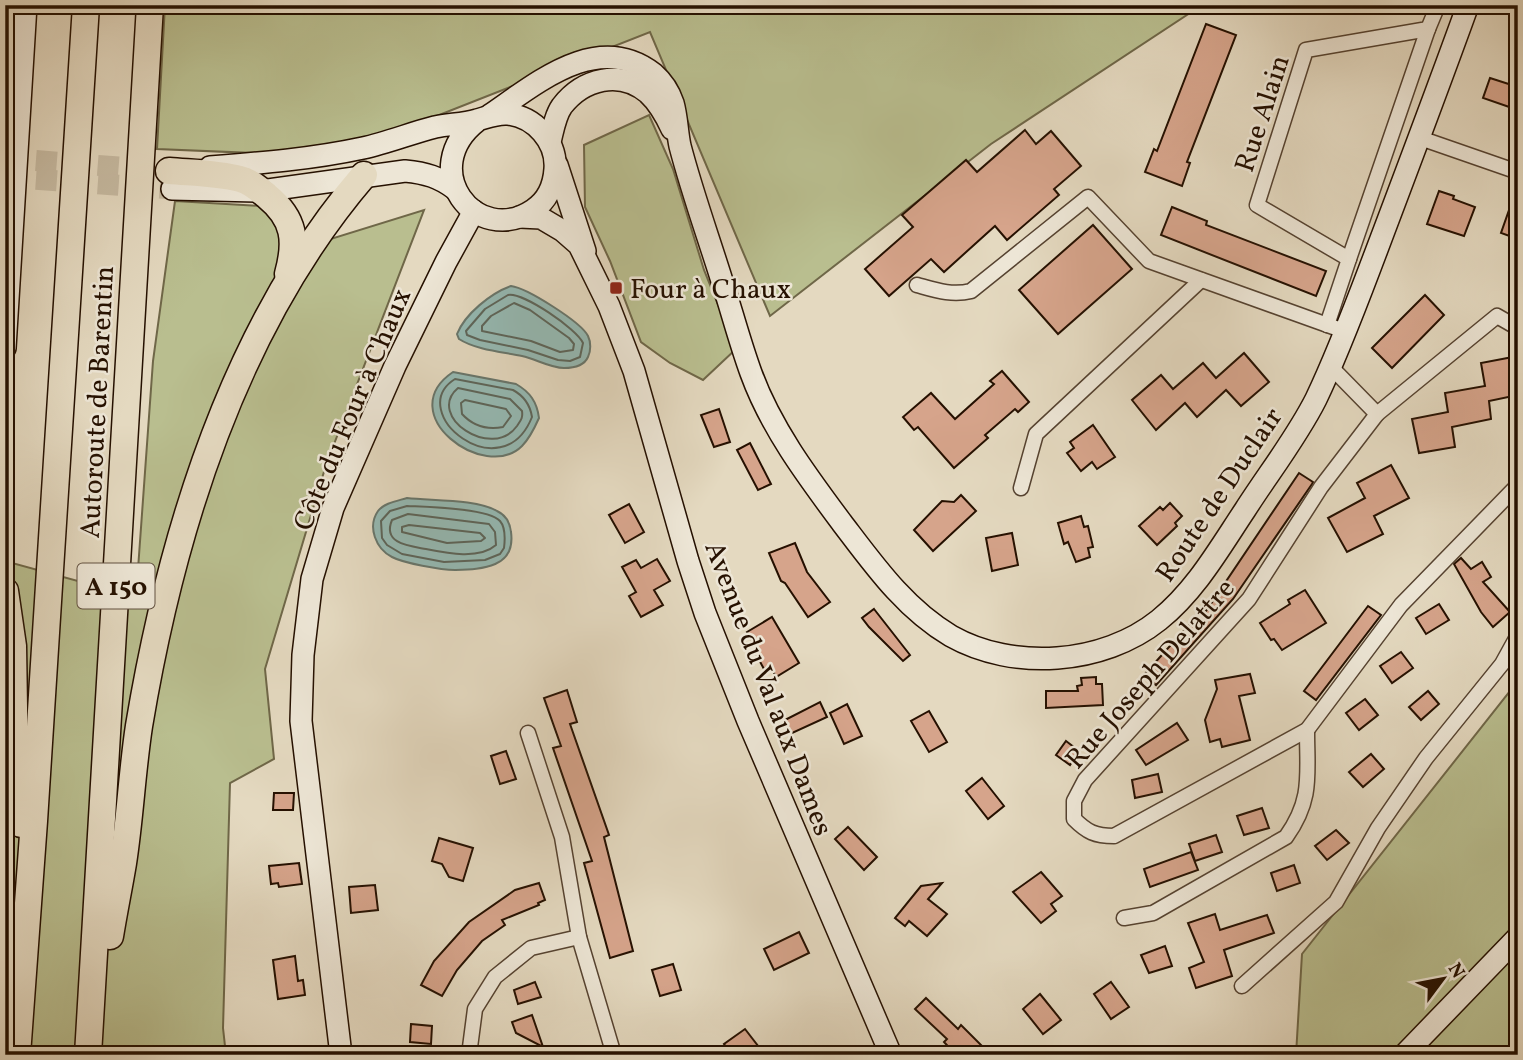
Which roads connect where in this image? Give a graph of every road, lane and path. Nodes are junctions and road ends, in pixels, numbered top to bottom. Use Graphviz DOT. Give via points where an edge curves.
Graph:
graph roads {
  1 [pos="10,5"];
  2 [pos="26,5"];
  3 [pos="86,5"];
  4 [pos="150,5"];
  5 [pos="1438,5"];
  6 [pos="1468,5"];
  7 [pos="1427,29"];
  8 [pos="5,104"];
  9 [pos="483,118"];
  10 [pos="1420,138"];
  11 [pos="679,142"];
  12 [pos="553,152"];
  13 [pos="1518,172"];
  14 [pos="363,175"];
  15 [pos="171,180"];
  16 [pos="455,189"];
  17 [pos="261,191"];
  18 [pos="474,211"];
  19 [pos="520,217"];
  20 [pos="586,257"];
  21 [pos="1349,259"];
  22 [pos="1201,280"];
  23 [pos="286,283"];
  24 [pos="917,285"];
  25 [pos="1518,328"];
  26 [pos="1337,329"];
  27 [pos="5,348"];
  28 [pos="1330,366"];
  29 [pos="1377,414"];
  30 [pos="1518,485"];
  31 [pos="1021,488"];
  32 [pos="5,591"];
  33 [pos="1518,635"];
  34 [pos="1307,730"];
  35 [pos="528,733"];
  36 [pos="29,895"];
  37 [pos="1124,918"];
  38 [pos="579,937"];
  39 [pos="1518,937"];
  40 [pos="1242,986"];
  41 [pos="17,1055"];
  42 [pos="88,1055"];
  43 [pos="341,1055"];
  44 [pos="468,1055"];
  45 [pos="614,1055"];
  46 [pos="891,1055"];
  47 [pos="1404,1055"];
  1 -- 8 [label="street"];
  2 -- 27 [label="street"];
  3 -- 36 [label="highway, Autoroute de Barentin / A 150"];
  4 -- 42 [label="highway, Autoroute de Barentin / A 150"];
  5 -- 7 [label="street"];
  6 -- 10 [label="street, Route de Duclair"];
  7 -- 21 [label="street"];
  7 -- 21 [label="street, Rue Alain" via="1306,50 1257,205"];
  9 -- 11 [label="street, Route de Duclair" via="561,69 612,56 641,65 664,83 673,102"];
  9 -- 12 [label="street" via="507,114 524,118 539,128"];
  9 -- 15 [label="street" via="365,148"];
  9 -- 16 [label="street" via="464,130 455,143 451,158"];
  10 -- 13 [label="street"];
  10 -- 26 [label="street, Route de Duclair"];
  11 -- 12 [label="street, Route de Duclair" via="647,92 628,81 605,78 573,94 561,108"];
  11 -- 28 [label="street, Route de Duclair" via="751,374 789,447 892,586 937,628 974,647 1012,656 1061,658 1115,644 1155,624 1208,567 1314,403"];
  12 -- 19 [label="street" via="554,179 548,195"];
  12 -- 20 [label="street, Avenue du Val aux Dames"];
  14 -- 16 [label="street" via="425,173"];
  14 -- 17 [label="street"];
  14 -- 23 [label="highway"];
  15 -- 17 [label="highway" via="243,179"];
  16 -- 18 [label="street"];
  17 -- 23 [label="highway" via="286,216 293,235"];
  18 -- 19 [label="street" via="488,218"];
  18 -- 43 [label="street, Côte du Four à Chaux" via="395,366 333,508 312,579 301,721"];
  19 -- 20 [label="street, Avenue du Val aux Dames" via="541,218 562,231"];
  20 -- 46 [label="street, Avenue du Val aux Dames" via="634,372 705,613"];
  21 -- 26 [label="street"];
  22 -- 24 [label="street" via="1149,261 1088,197 971,291 938,292"];
  22 -- 26 [label="street"];
  22 -- 31 [label="street" via="1036,435"];
  23 -- 42 [label="highway" via="228,404 190,508 164,606 139,727 123,862"];
  25 -- 29 [label="street, Rue Joseph Delattre" via="1497,316"];
  26 -- 28 [label="street, Route de Duclair"];
  28 -- 29 [label="street"];
  29 -- 34 [label="street, Rue Joseph Delattre" via="1321,487 1249,599 1085,780 1074,801 1074,819 1098,836 1114,835"];
  30 -- 34 [label="street, Rue Joseph Delattre" via="1401,605"];
  32 -- 36 [label="highway" via="13,646 15,769"];
  33 -- 40 [label="street" via="1502,664 1384,818 1336,902"];
  34 -- 37 [label="street" via="1307,794 1286,837 1153,913"];
  35 -- 38 [label="street" via="562,837"];
  36 -- 41 [label="highway, Autoroute de Barentin / A 150"];
  38 -- 44 [label="street" via="531,948 495,977 475,1009"];
  38 -- 45 [label="street"];
  39 -- 47 [label="street"];
}
